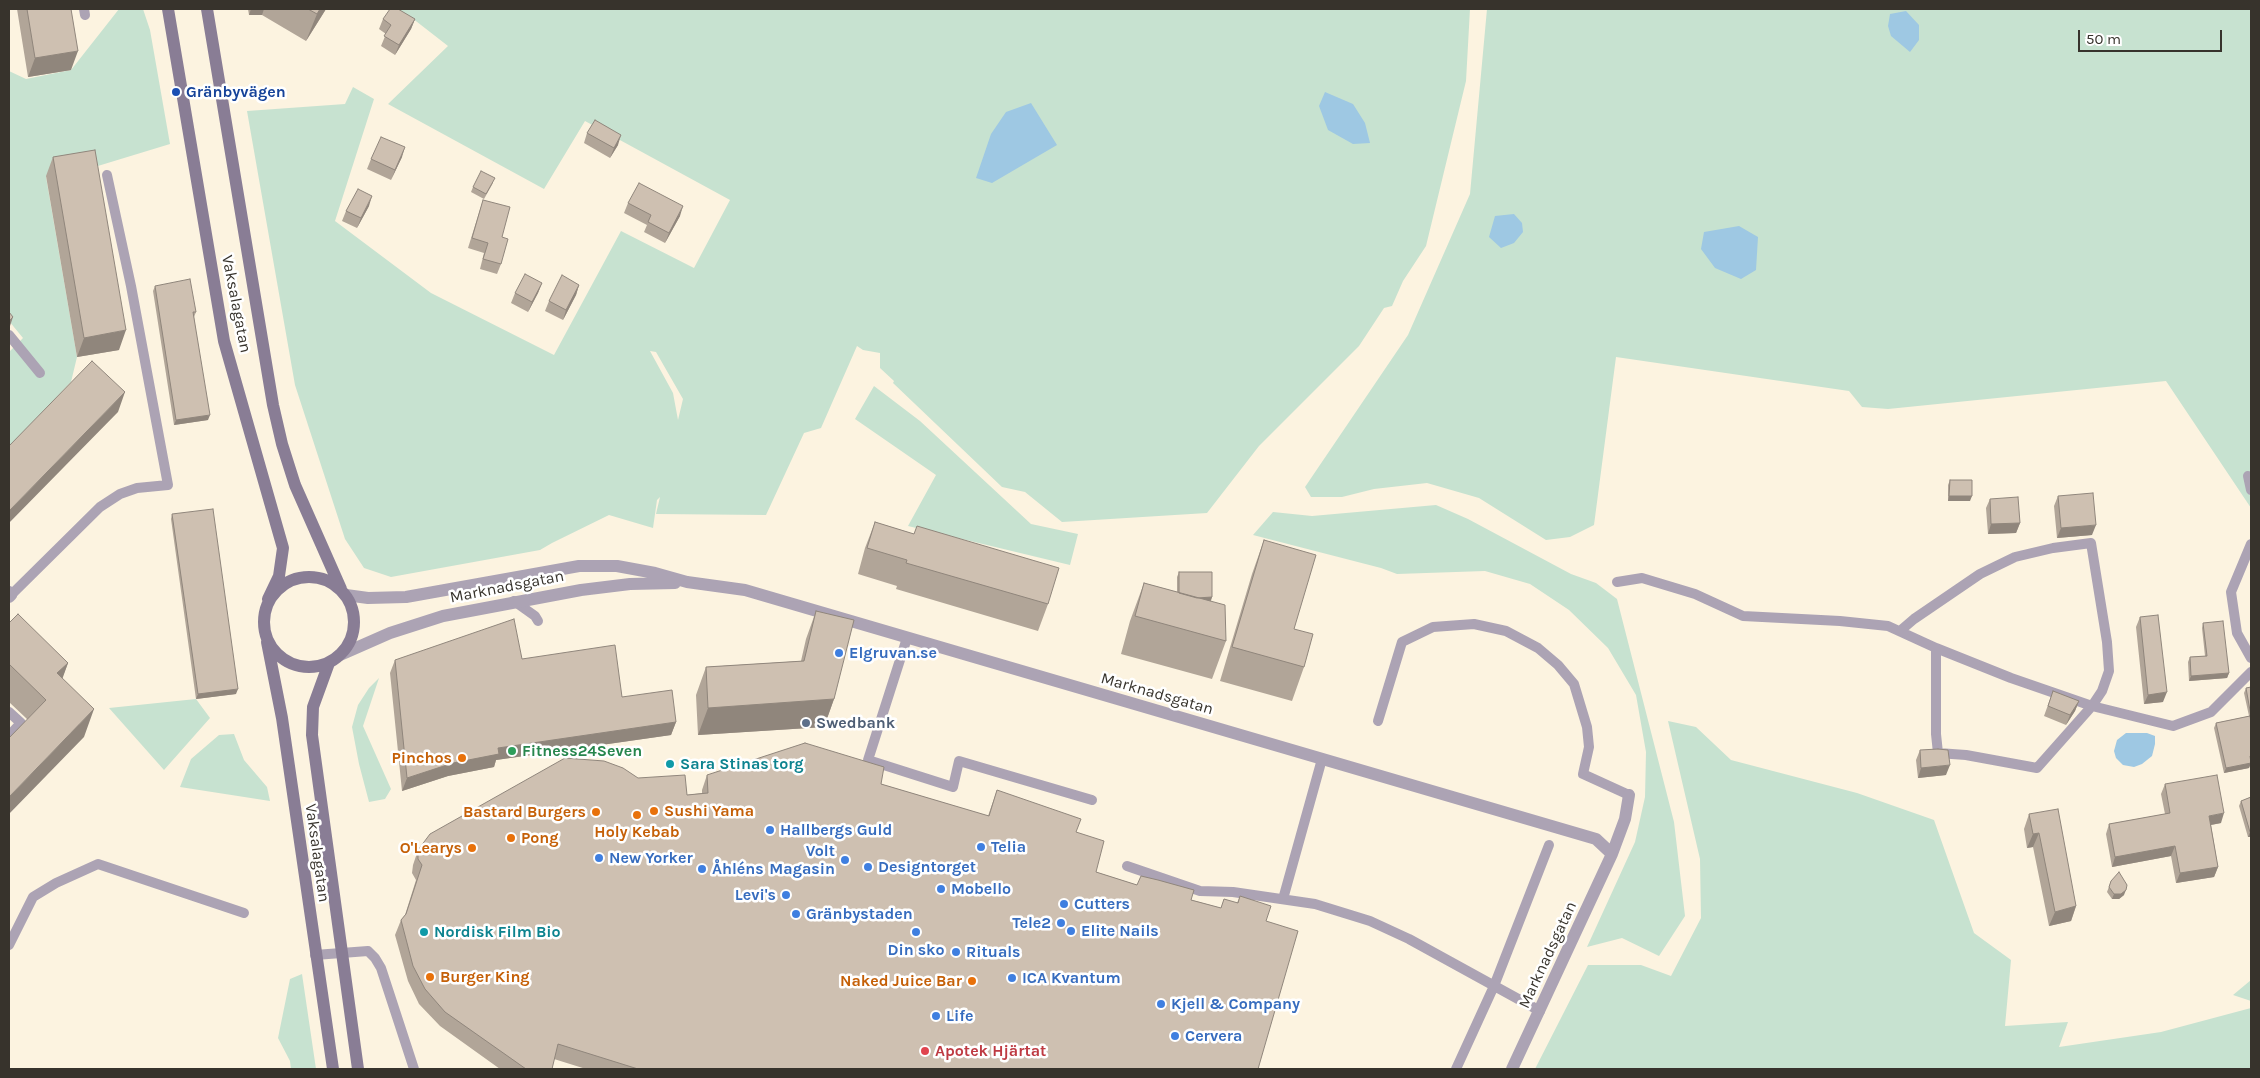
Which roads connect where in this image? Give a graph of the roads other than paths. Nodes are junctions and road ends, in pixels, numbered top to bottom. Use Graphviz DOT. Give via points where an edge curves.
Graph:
graph roads {
  1 [pos="168,9"];
  2 [pos="208,9"];
  3 [pos="107,175"];
  4 [pos="9,335"];
  5 [pos="40,373"];
  6 [pos="2248,476"];
  7 [pos="2251,490"];
  8 [pos="2251,544"];
  9 [pos="687,582"];
  10 [pos="1617,582"];
  11 [pos="343,592"];
  12 [pos="10,595"];
  13 [pos="268,600"];
  14 [pos="514,601"];
  15 [pos="538,621"];
  16 [pos="1900,631"];
  17 [pos="907,638"];
  18 [pos="267,642"];
  19 [pos="1936,648"];
  20 [pos="340,655"];
  21 [pos="2251,658"];
  22 [pos="329,662"];
  23 [pos="2251,672"];
  24 [pos="2092,706"];
  25 [pos="9,712"];
  26 [pos="1378,721"];
  27 [pos="9,736"];
  28 [pos="1322,759"];
  29 [pos="1629,796"];
  30 [pos="1092,800"];
  31 [pos="1549,845"];
  32 [pos="1612,854"];
  33 [pos="1127,866"];
  34 [pos="1283,899"];
  35 [pos="244,912"];
  36 [pos="9,945"];
  37 [pos="342,953"];
  38 [pos="315,955"];
  39 [pos="1494,986"];
  40 [pos="1540,1011"];
  41 [pos="333,1069"];
  42 [pos="358,1069"];
  43 [pos="414,1069"];
  44 [pos="1456,1069"];
  45 [pos="1512,1069"];
  1 -- 13 [label="main road, Vaksalagatan" via="224,340 283,548 279,576"];
  2 -- 11 [label="main road, Vaksalagatan" via="276,421 295,486"];
  3 -- 12 [label="lane" via="168,485 138,488 106,503"];
  4 -- 5 [label="lane"];
  6 -- 7 [label="lane"];
  8 -- 21 [label="lane" via="2231,592 2237,633"];
  9 -- 11 [label="street, Marknadsgatan" via="617,566 579,566 421,595 368,598"];
  9 -- 14 [label="street, Marknadsgatan" via="630,584"];
  9 -- 17 [label="street, Marknadsgatan" via="745,590"];
  10 -- 16 [label="lane" via="1642,578 1695,594 1743,616 1840,621 1888,626"];
  11 -- 13 [label="main road" via="329,581 316,576 302,576 288,580"];
  11 -- 20 [label="main road" via="352,608 354,620 348,644"];
  13 -- 18 [label="main road" via="263,628"];
  14 -- 15 [label="lane"];
  14 -- 20 [label="street, Marknadsgatan" via="435,618"];
  16 -- 19 [label="lane"];
  16 -- 24 [label="lane" via="1980,574 2015,557 2091,542 2109,671"];
  17 -- 28 [label="street, Marknadsgatan"];
  17 -- 30 [label="lane" via="868,760 952,787 959,761"];
  18 -- 22 [label="main road" via="274,652 294,665 318,666"];
  18 -- 38 [label="main road, Vaksalagatan" via="282,718"];
  19 -- 24 [label="lane"];
  19 -- 24 [label="lane" via="1938,753 2037,768"];
  20 -- 22 [label="main road"];
  22 -- 37 [label="main road, Vaksalagatan" via="313,707 312,735"];
  23 -- 24 [label="lane" via="2211,712 2173,726"];
  25 -- 27 [label="lane" via="21,724"];
  26 -- 29 [label="lane" via="1402,642 1433,627 1474,624 1506,631 1538,648 1574,684 1587,727 1589,747 1583,774"];
  28 -- 32 [label="street, Marknadsgatan" via="1596,839"];
  28 -- 34 [label="lane"];
  29 -- 32 [label="street, Marknadsgatan" via="1625,819"];
  31 -- 39 [label="lane"];
  32 -- 40 [label="street, Marknadsgatan"];
  33 -- 34 [label="lane" via="1200,891"];
  34 -- 39 [label="lane" via="1315,904 1370,921"];
  35 -- 36 [label="lane" via="98,864 56,882 33,897"];
  37 -- 38 [label="lane"];
  37 -- 42 [label="main road, Vaksalagatan"];
  37 -- 43 [label="lane" via="368,951 378,963"];
  38 -- 41 [label="main road, Vaksalagatan"];
  39 -- 40 [label="lane"];
  39 -- 44 [label="lane"];
  40 -- 45 [label="street, Marknadsgatan"];
}
